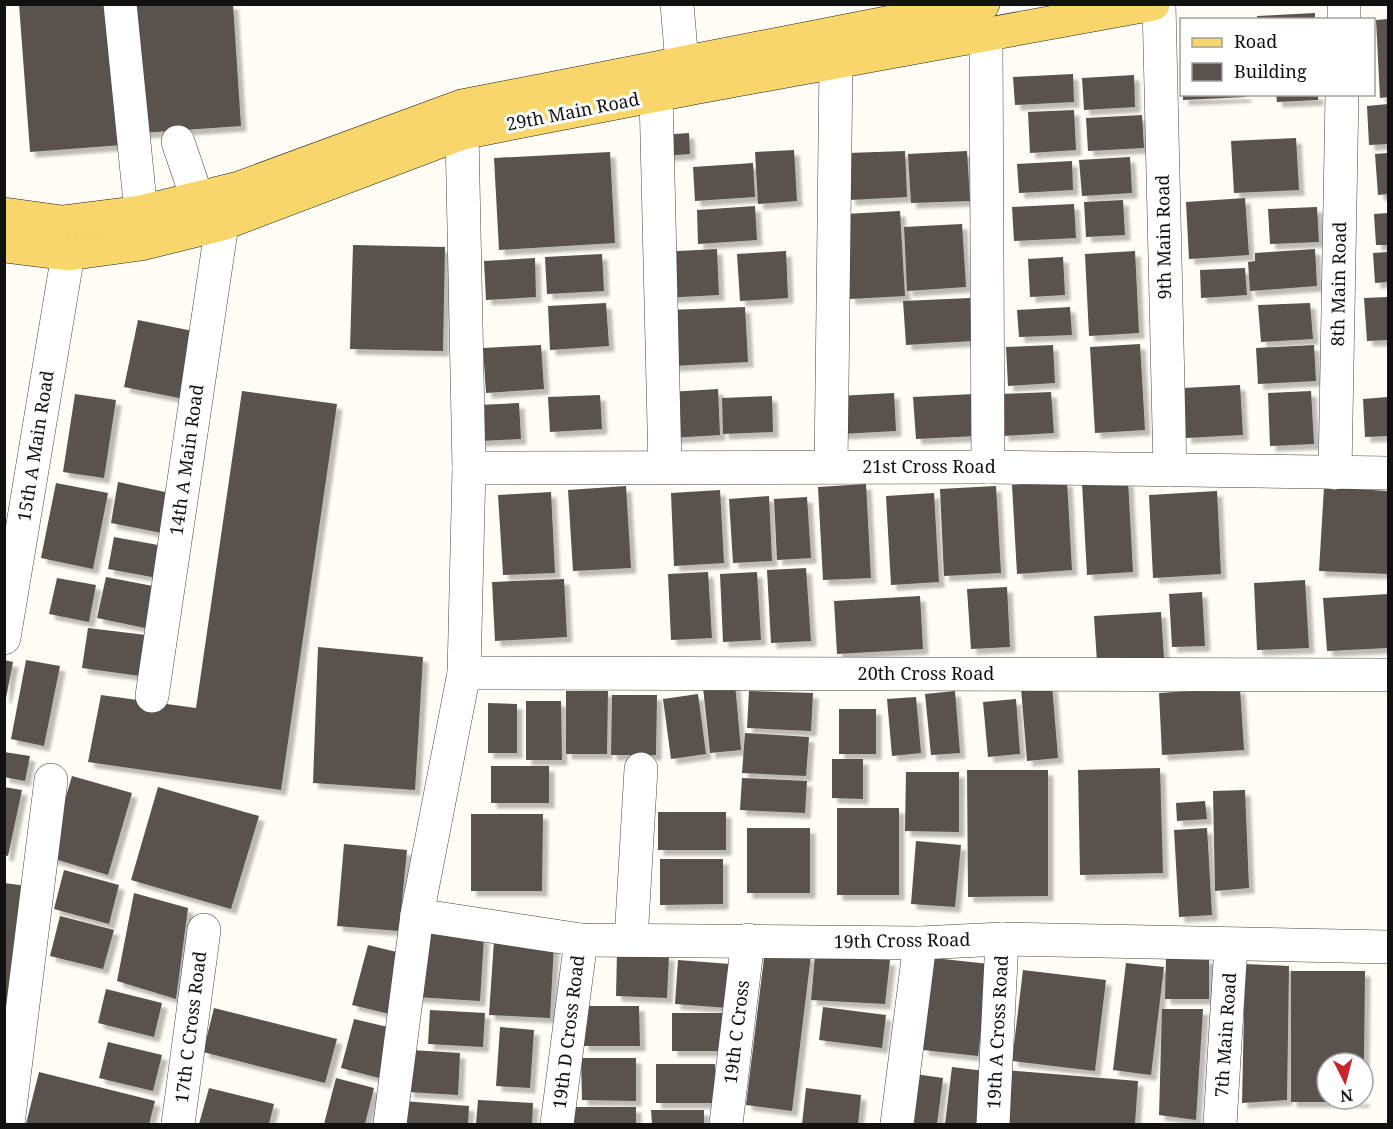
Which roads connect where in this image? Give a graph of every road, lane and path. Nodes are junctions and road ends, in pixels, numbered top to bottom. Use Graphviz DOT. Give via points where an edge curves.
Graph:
graph roads {
  1 [pos="120,4"];
  2 [pos="677,4"];
  3 [pos="1153,4"];
  4 [pos="1159,4"];
  5 [pos="984,20"];
  6 [pos="836,62"];
  7 [pos="682,63"];
  8 [pos="656,95"];
  9 [pos="1342,96"];
  10 [pos="462,134"];
  11 [pos="177,142"];
  12 [pos="212,205"];
  13 [pos="4,214"];
  14 [pos="143,227"];
  15 [pos="4,246"];
  16 [pos="68,254"];
  17 [pos="665,467"];
  18 [pos="831,467"];
  19 [pos="988,467"];
  20 [pos="469,468"];
  21 [pos="1170,470"];
  22 [pos="1335,473"];
  23 [pos="1389,473"];
  24 [pos="4,638"];
  25 [pos="464,673"];
  26 [pos="1389,675"];
  27 [pos="152,696"];
  28 [pos="641,769"];
  29 [pos="51,780"];
  30 [pos="417,915"];
  31 [pos="204,930"];
  32 [pos="1002,939"];
  33 [pos="581,940"];
  34 [pos="631,940"];
  35 [pos="748,940"];
  36 [pos="920,943"];
  37 [pos="1231,945"];
  38 [pos="1389,947"];
  39 [pos="8,1125"];
  40 [pos="178,1125"];
  41 [pos="390,1125"];
  42 [pos="556,1125"];
  43 [pos="726,1125"];
  44 [pos="897,1125"];
  45 [pos="993,1125"];
  46 [pos="1220,1125"];
  1 -- 14 [label="street"];
  2 -- 7 [label="street"];
  3 -- 5 [label="main road, 29th Main Road"];
  4 -- 21 [label="street, 9th Main Road"];
  5 -- 6 [label="main road, 29th Main Road"];
  5 -- 7 [label="main road, 29th Main Road"];
  5 -- 19 [label="street"];
  6 -- 8 [label="main road, 29th Main Road"];
  6 -- 18 [label="street"];
  7 -- 12 [label="main road, 29th Main Road" via="462,106 239,188"];
  8 -- 10 [label="main road, 29th Main Road"];
  8 -- 17 [label="street"];
  9 -- 22 [label="street, 8th Main Road"];
  10 -- 12 [label="main road, 29th Main Road"];
  10 -- 20 [label="street"];
  11 -- 12 [label="street"];
  12 -- 14 [label="main road, 29th Main Road"];
  12 -- 27 [label="street, 14th A Main Road"];
  13 -- 14 [label="main road, 29th Main Road"];
  14 -- 16 [label="main road, 29th Main Road"];
  15 -- 16 [label="main road, 29th Main Road"];
  16 -- 24 [label="street, 15th A Main Road"];
  17 -- 18 [label="street, 21st Cross Road"];
  17 -- 20 [label="street, 21st Cross Road"];
  18 -- 19 [label="street, 21st Cross Road"];
  19 -- 21 [label="street, 21st Cross Road"];
  20 -- 25 [label="street"];
  21 -- 22 [label="street, 21st Cross Road"];
  22 -- 23 [label="street, 21st Cross Road"];
  25 -- 26 [label="street, 20th Cross Road"];
  25 -- 30 [label="street"];
  28 -- 34 [label="street"];
  29 -- 39 [label="street"];
  30 -- 33 [label="street, 19th Cross Road"];
  30 -- 41 [label="street"];
  31 -- 40 [label="street, 17th C Cross Road"];
  32 -- 36 [label="street, 19th Cross Road"];
  32 -- 37 [label="street, 19th Cross Road"];
  32 -- 45 [label="street, 19th A Cross Road"];
  33 -- 34 [label="street, 19th Cross Road"];
  33 -- 42 [label="street, 19th D Cross Road"];
  34 -- 35 [label="street, 19th Cross Road"];
  35 -- 36 [label="street, 19th Cross Road"];
  35 -- 43 [label="street, 19th C Cross"];
  36 -- 44 [label="street"];
  37 -- 38 [label="street, 19th Cross Road"];
  37 -- 46 [label="street, 7th Main Road"];
}
